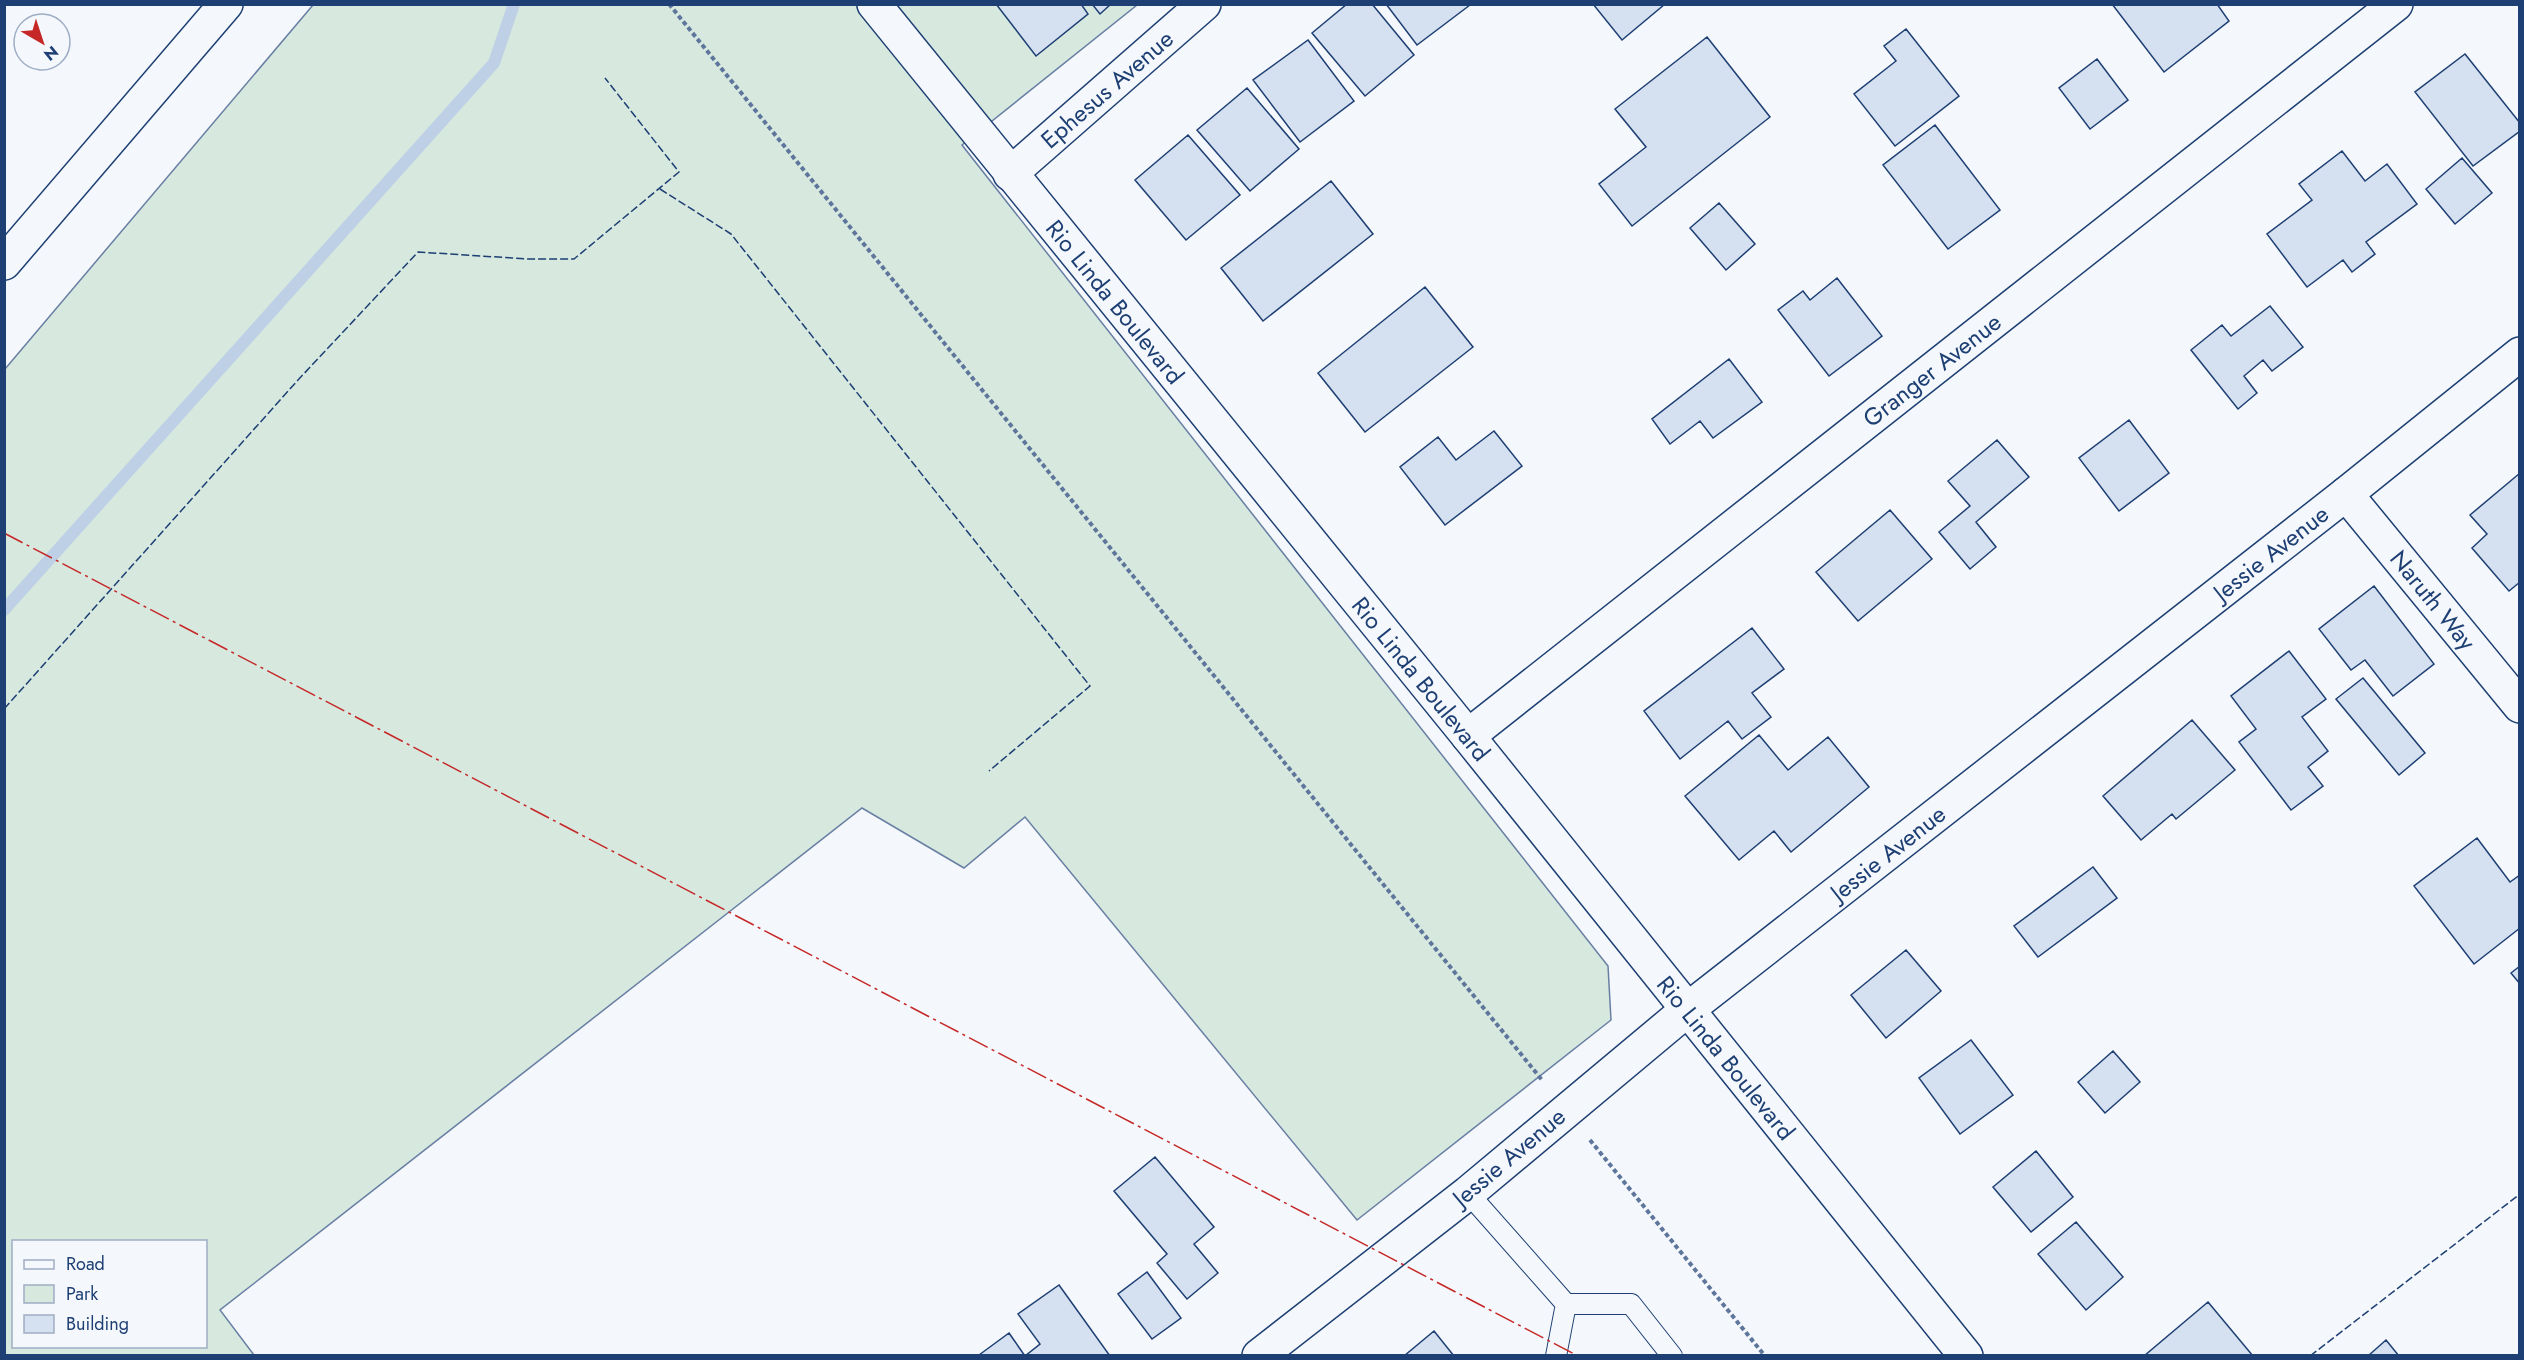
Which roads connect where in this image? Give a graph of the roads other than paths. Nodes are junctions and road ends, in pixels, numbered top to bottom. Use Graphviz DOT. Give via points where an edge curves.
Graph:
graph roads {
  1 [pos="226,4"];
  2 [pos="874,4"];
  3 [pos="1204,4"];
  4 [pos="2396,4"];
  5 [pos="1010,174"];
  6 [pos="4,263"];
  7 [pos="2520,354"];
  8 [pos="2346,494"];
  9 [pos="2520,706"];
  10 [pos="1468,736"];
  11 [pos="1687,1010"];
  12 [pos="1468,1193"];
  13 [pos="1566,1304"];
  14 [pos="1259,1356"];
  15 [pos="1556,1356"];
  16 [pos="1672,1356"];
  17 [pos="1966,1356"];
  1 -- 6 [label="main road"];
  2 -- 5 [label="main road, Rio Linda Boulevard"];
  3 -- 5 [label="main road, Ephesus Avenue"];
  4 -- 10 [label="main road, Granger Avenue"];
  5 -- 10 [label="main road, Rio Linda Boulevard"];
  7 -- 8 [label="main road, Jessie Avenue"];
  8 -- 9 [label="main road, Naruth Way"];
  8 -- 11 [label="main road, Jessie Avenue"];
  10 -- 11 [label="main road, Rio Linda Boulevard"];
  11 -- 12 [label="main road, Jessie Avenue"];
  11 -- 17 [label="main road, Rio Linda Boulevard"];
  12 -- 13 [label="lane"];
  12 -- 14 [label="main road, Jessie Avenue"];
  13 -- 15 [label="lane"];
  13 -- 16 [label="lane" via="1631,1304"];
}
